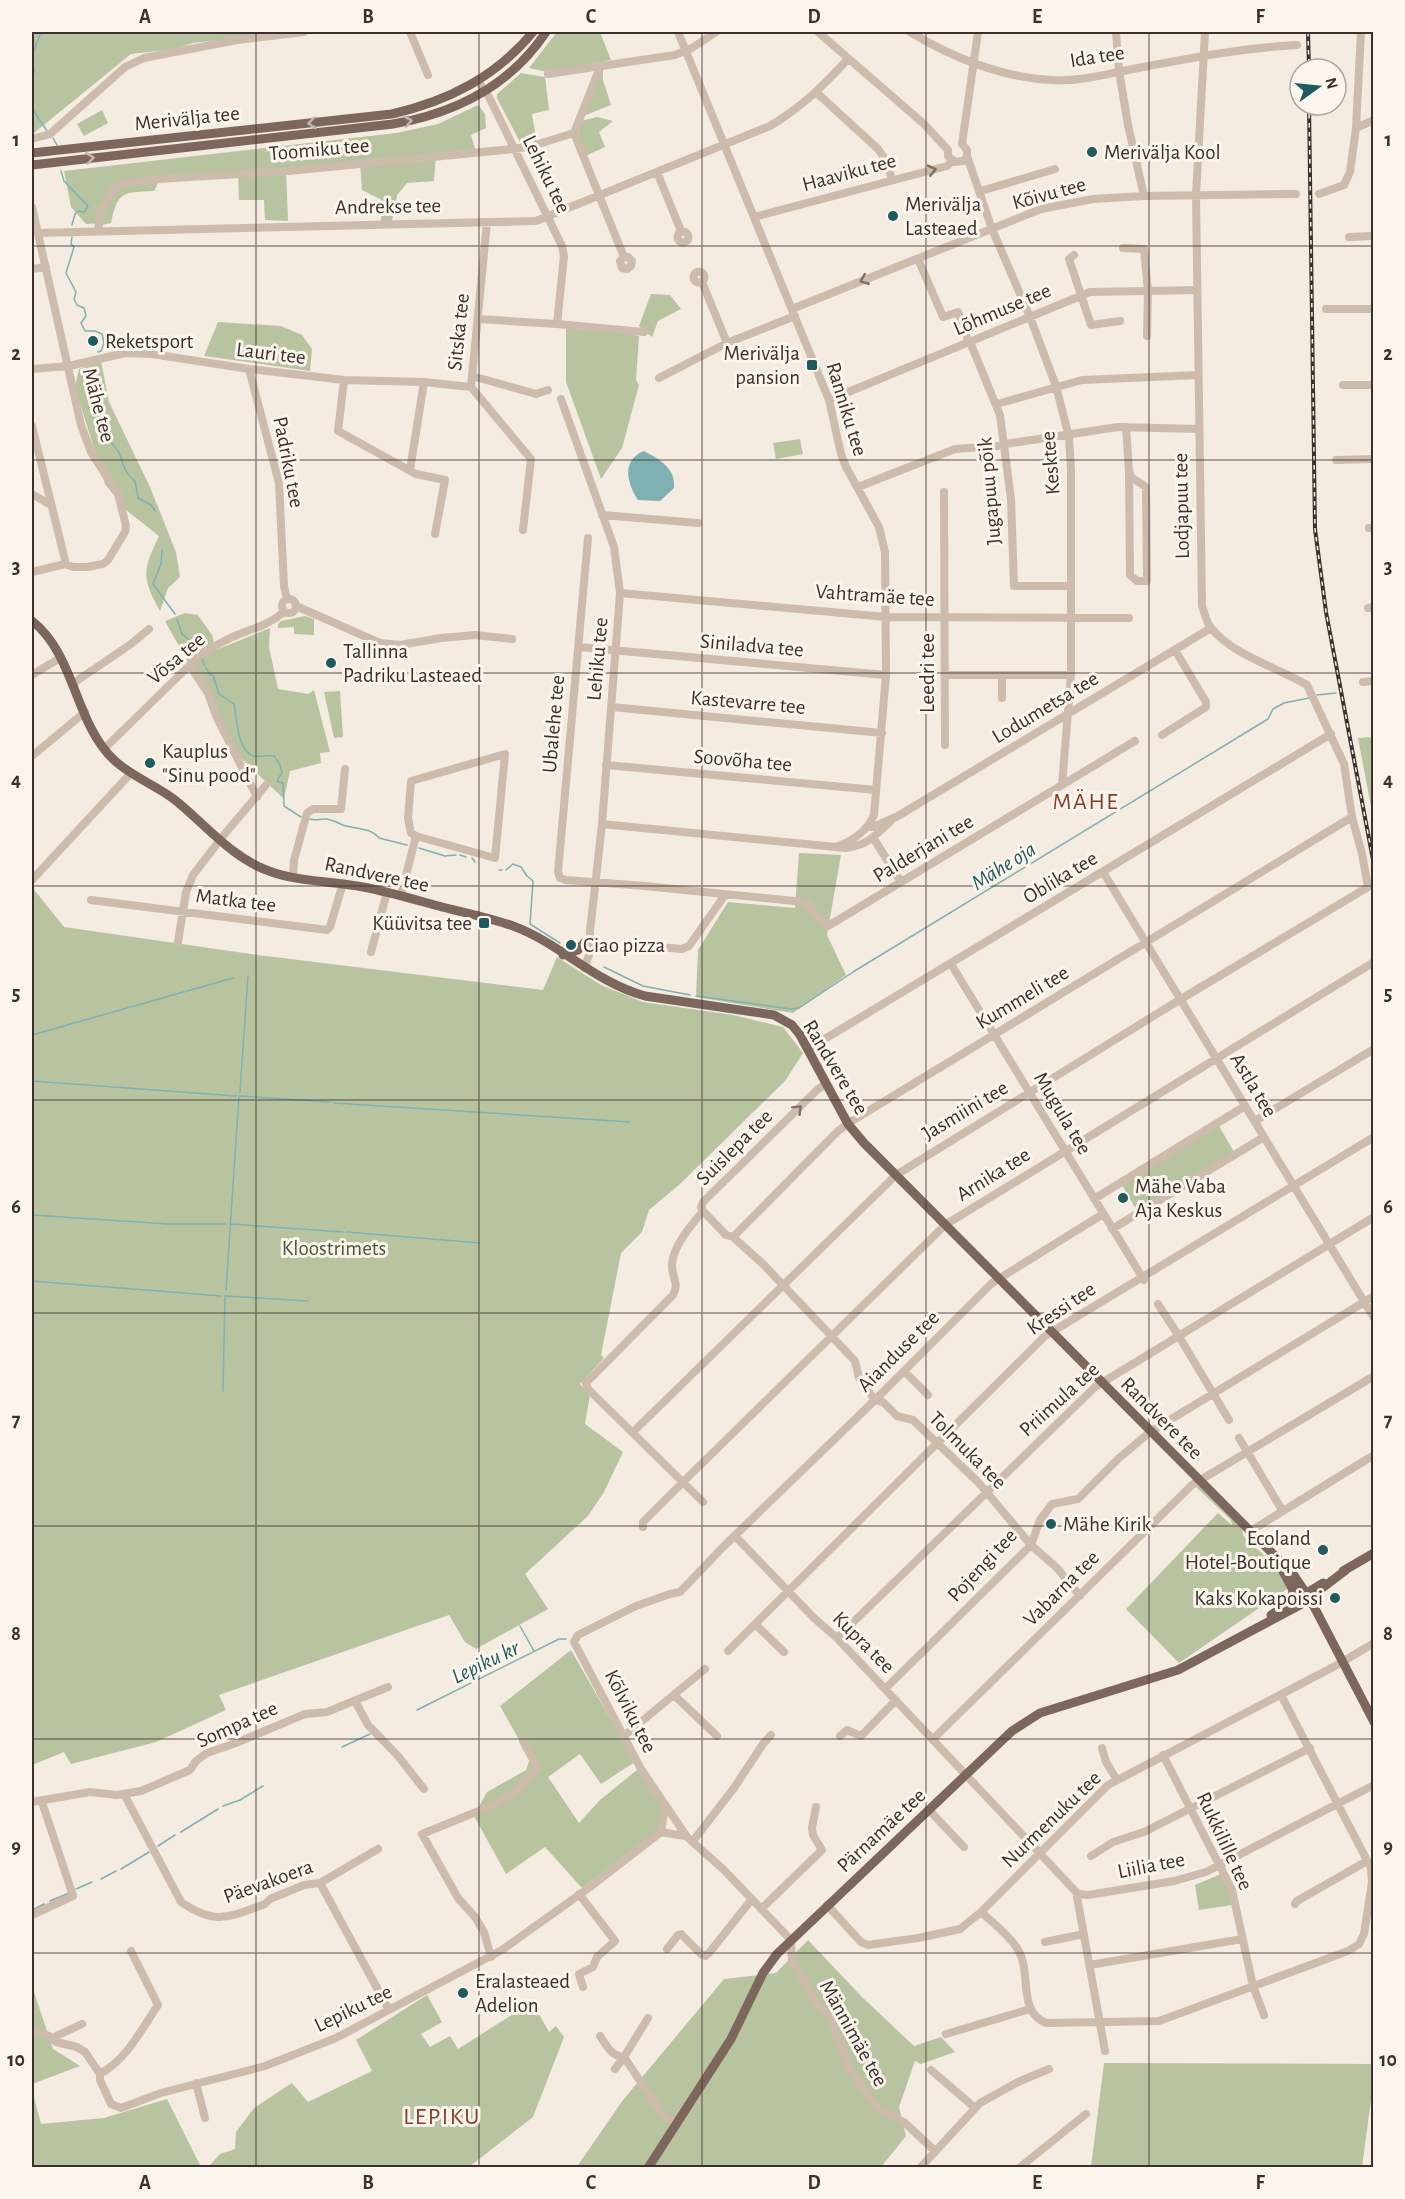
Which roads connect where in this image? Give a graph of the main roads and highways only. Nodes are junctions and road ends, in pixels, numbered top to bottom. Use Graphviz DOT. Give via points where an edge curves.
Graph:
graph roads {
  1 [pos="533,32"];
  2 [pos="546,32"];
  3 [pos="346,119"];
  4 [pos="339,130"];
  5 [pos="32,153"];
  6 [pos="32,165"];
  7 [pos="32,621"];
  8 [pos="585,942"];
  9 [pos="563,955"];
  10 [pos="1374,1553"];
  11 [pos="1272,1555"];
  12 [pos="1308,1596"];
  13 [pos="1291,1602"];
  14 [pos="1239,1636"];
  15 [pos="1374,1722"];
  16 [pos="648,2168"];
  1 -- 3 [label="main road, Merivälja tee" via="478,81 439,101"];
  4 -- 2 [label="main road, Merivälja tee, one-way" via="421,119 476,98 515,67"];
  3 -- 4 [label="main road"];
  3 -- 5 [label="main road, Merivälja tee, one-way"];
  6 -- 4 [label="main road, Merivälja tee, one-way"];
  7 -- 9 [label="main road, Randvere tee" via="60,658 104,749 251,863 293,877 401,895 513,927"];
  8 -- 9 [label="main road" via="578,950"];
  9 -- 11 [label="main road, Randvere tee" via="627,991 774,1015 795,1028 848,1124"];
  10 -- 12 [label="main road, Pärnamäe tee"];
  11 -- 12 [label="main road, Randvere tee" via="1293,1574"];
  11 -- 13 [label="main road" via="1291,1586"];
  12 -- 13 [label="main road, Pärnamäe tee"];
  12 -- 14 [label="main road, Pärnamäe tee" via="1268,1624"];
  12 -- 15 [label="main road, Randvere tee"];
  13 -- 14 [label="main road, Pärnamäe tee"];
  14 -- 16 [label="main road, Pärnamäe tee" via="1169,1674 1045,1712 1012,1731 777,1954 763,1973 731,2039"];
}
